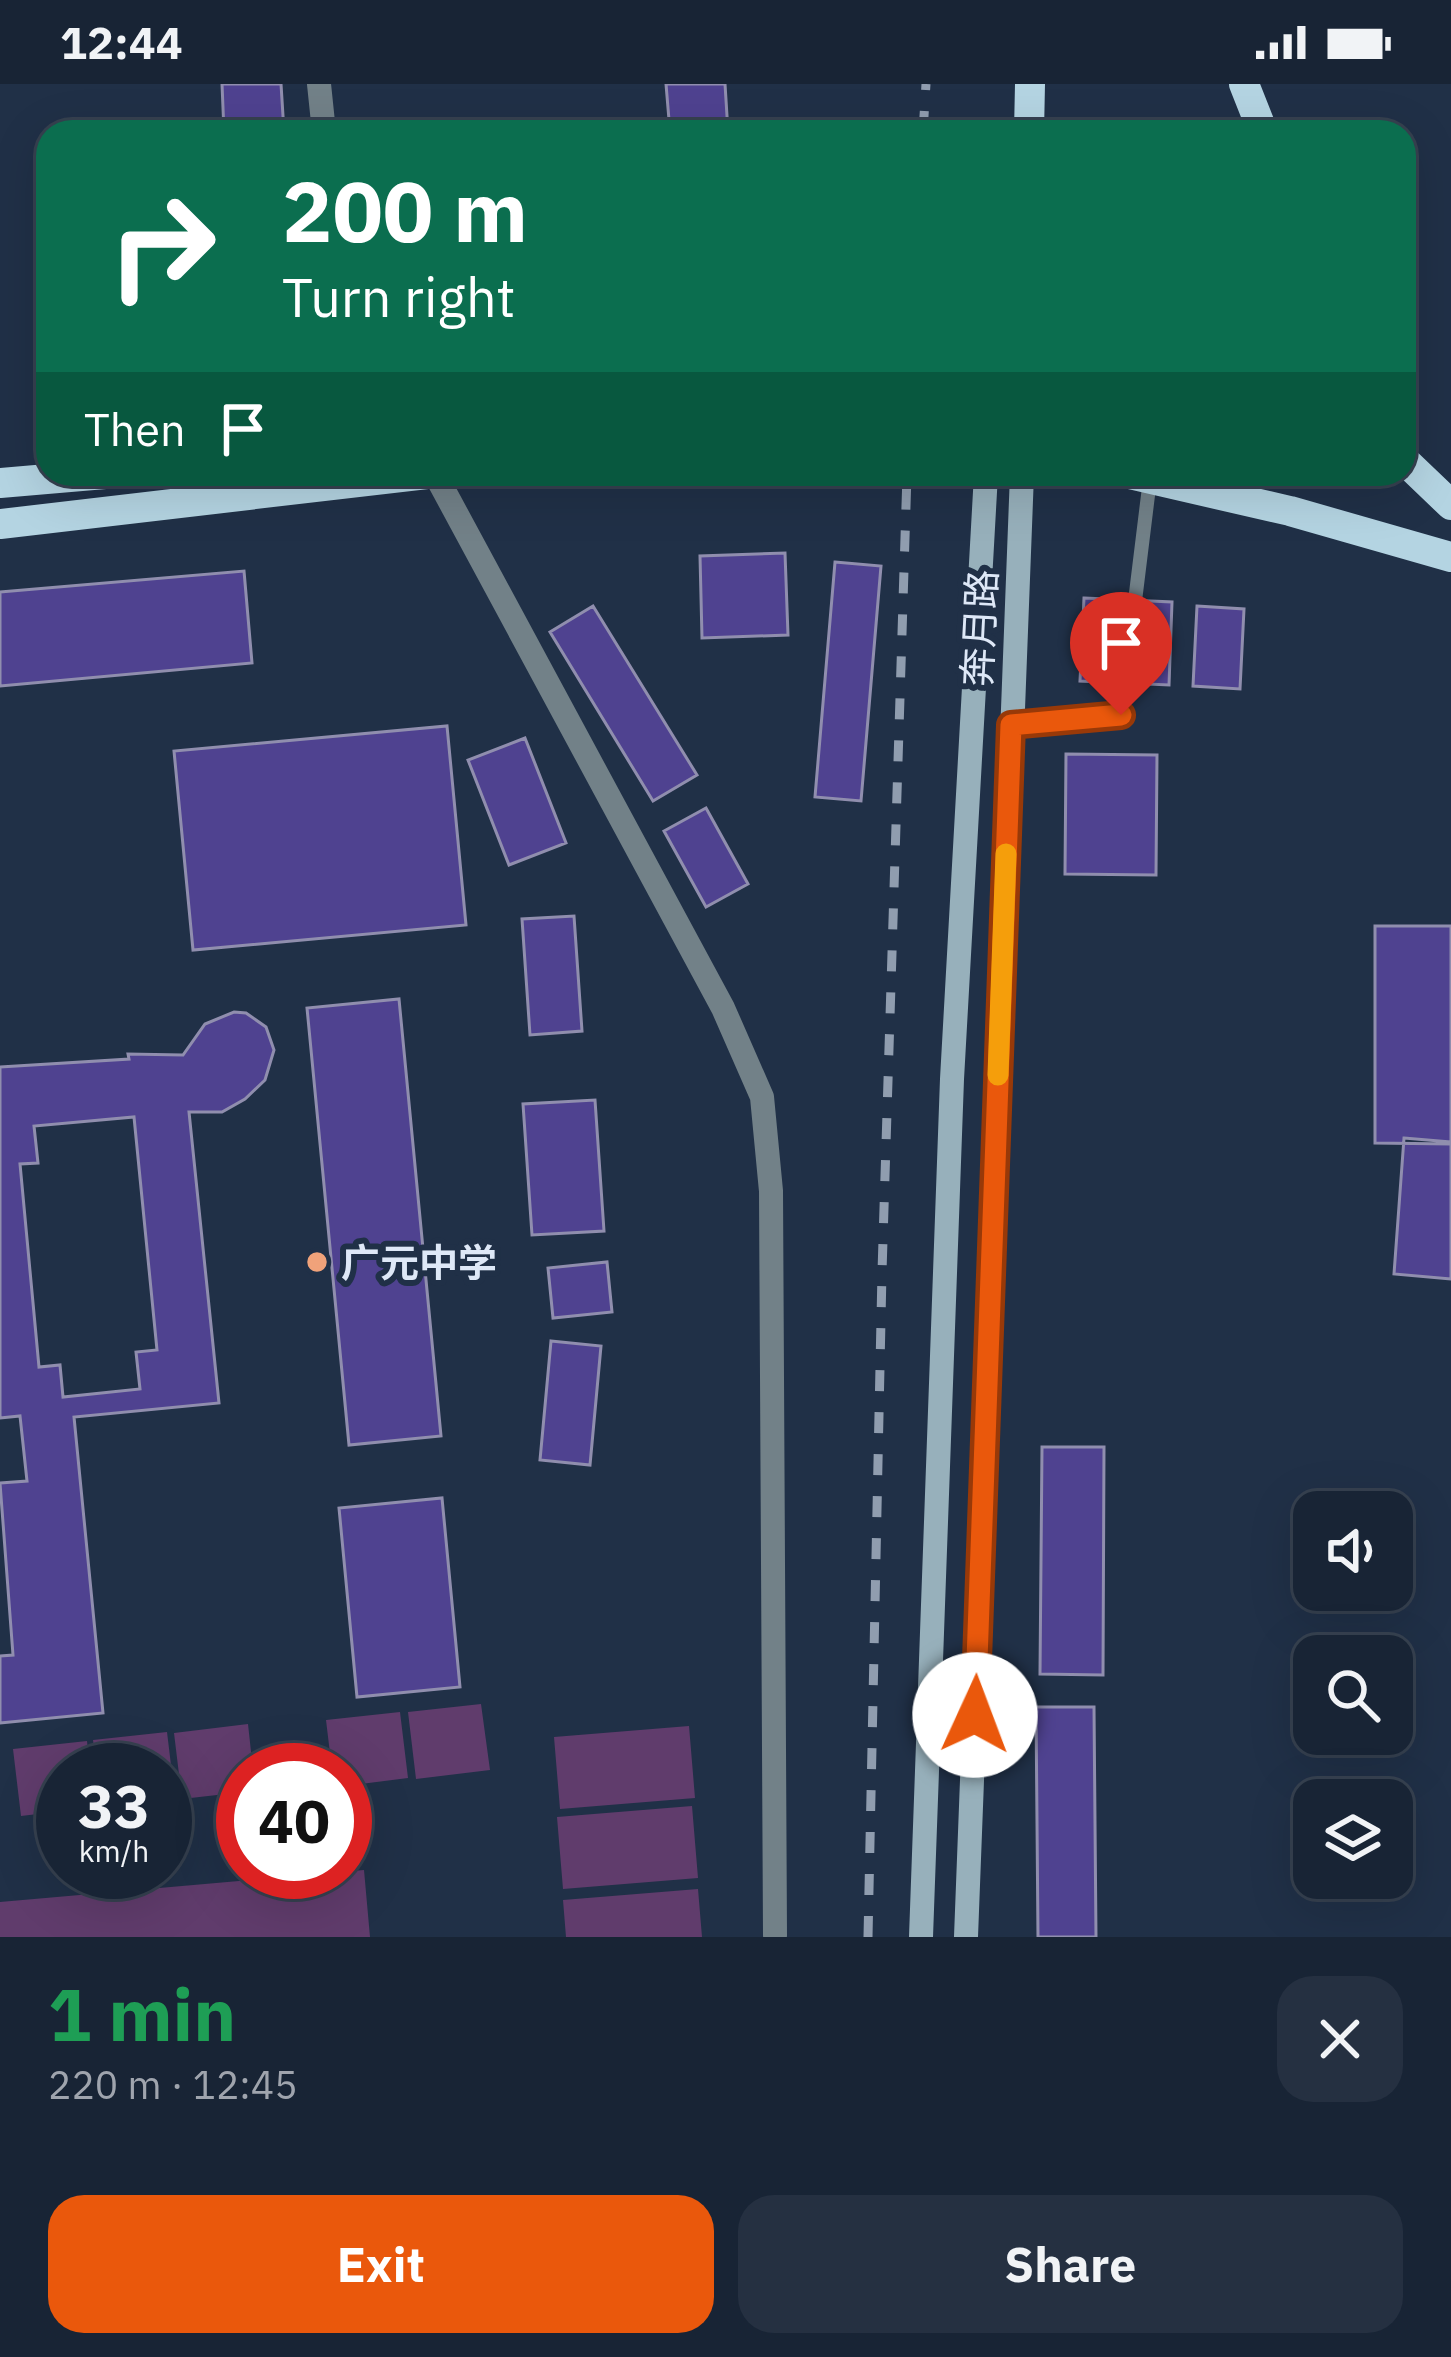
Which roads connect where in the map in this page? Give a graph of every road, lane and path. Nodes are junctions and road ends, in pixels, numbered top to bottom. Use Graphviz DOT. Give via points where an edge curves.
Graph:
graph roads {
  1 [pos="319,84"];
  2 [pos="1030,84"];
  3 [pos="1244,84"];
  4 [pos="323,120"];
  5 [pos="1029,120"];
  6 [pos="1258,120"];
  7 [pos="1416,471"];
  8 [pos="36,480"];
  9 [pos="0,483"];
  10 [pos="328,486"];
  11 [pos="438,486"];
  12 [pos="985,486"];
  13 [pos="1021,486"];
  14 [pos="1138,486"];
  15 [pos="1179,486"];
  16 [pos="1451,505"];
  17 [pos="0,524"];
  18 [pos="1451,557"];
  19 [pos="1011,725"];
  20 [pos="775,1935"];
  21 [pos="921,1937"];
  22 [pos="966,1937"];
  1 -- 4 [label="street"];
  2 -- 5 [label="main road"];
  3 -- 6 [label="main road"];
  7 -- 16 [label="main road"];
  8 -- 9 [label="main road"];
  10 -- 17 [label="main road"];
  11 -- 20 [label="street" via="723,1008 762,1097 771,1191"];
  12 -- 21 [label="street" via="952,1079"];
  13 -- 19 [label="street, 奔月路"];
  14 -- 19 [label="lane" via="1121,715"];
  15 -- 18 [label="main road"];
  19 -- 22 [label="street, 奔月路"];
}
